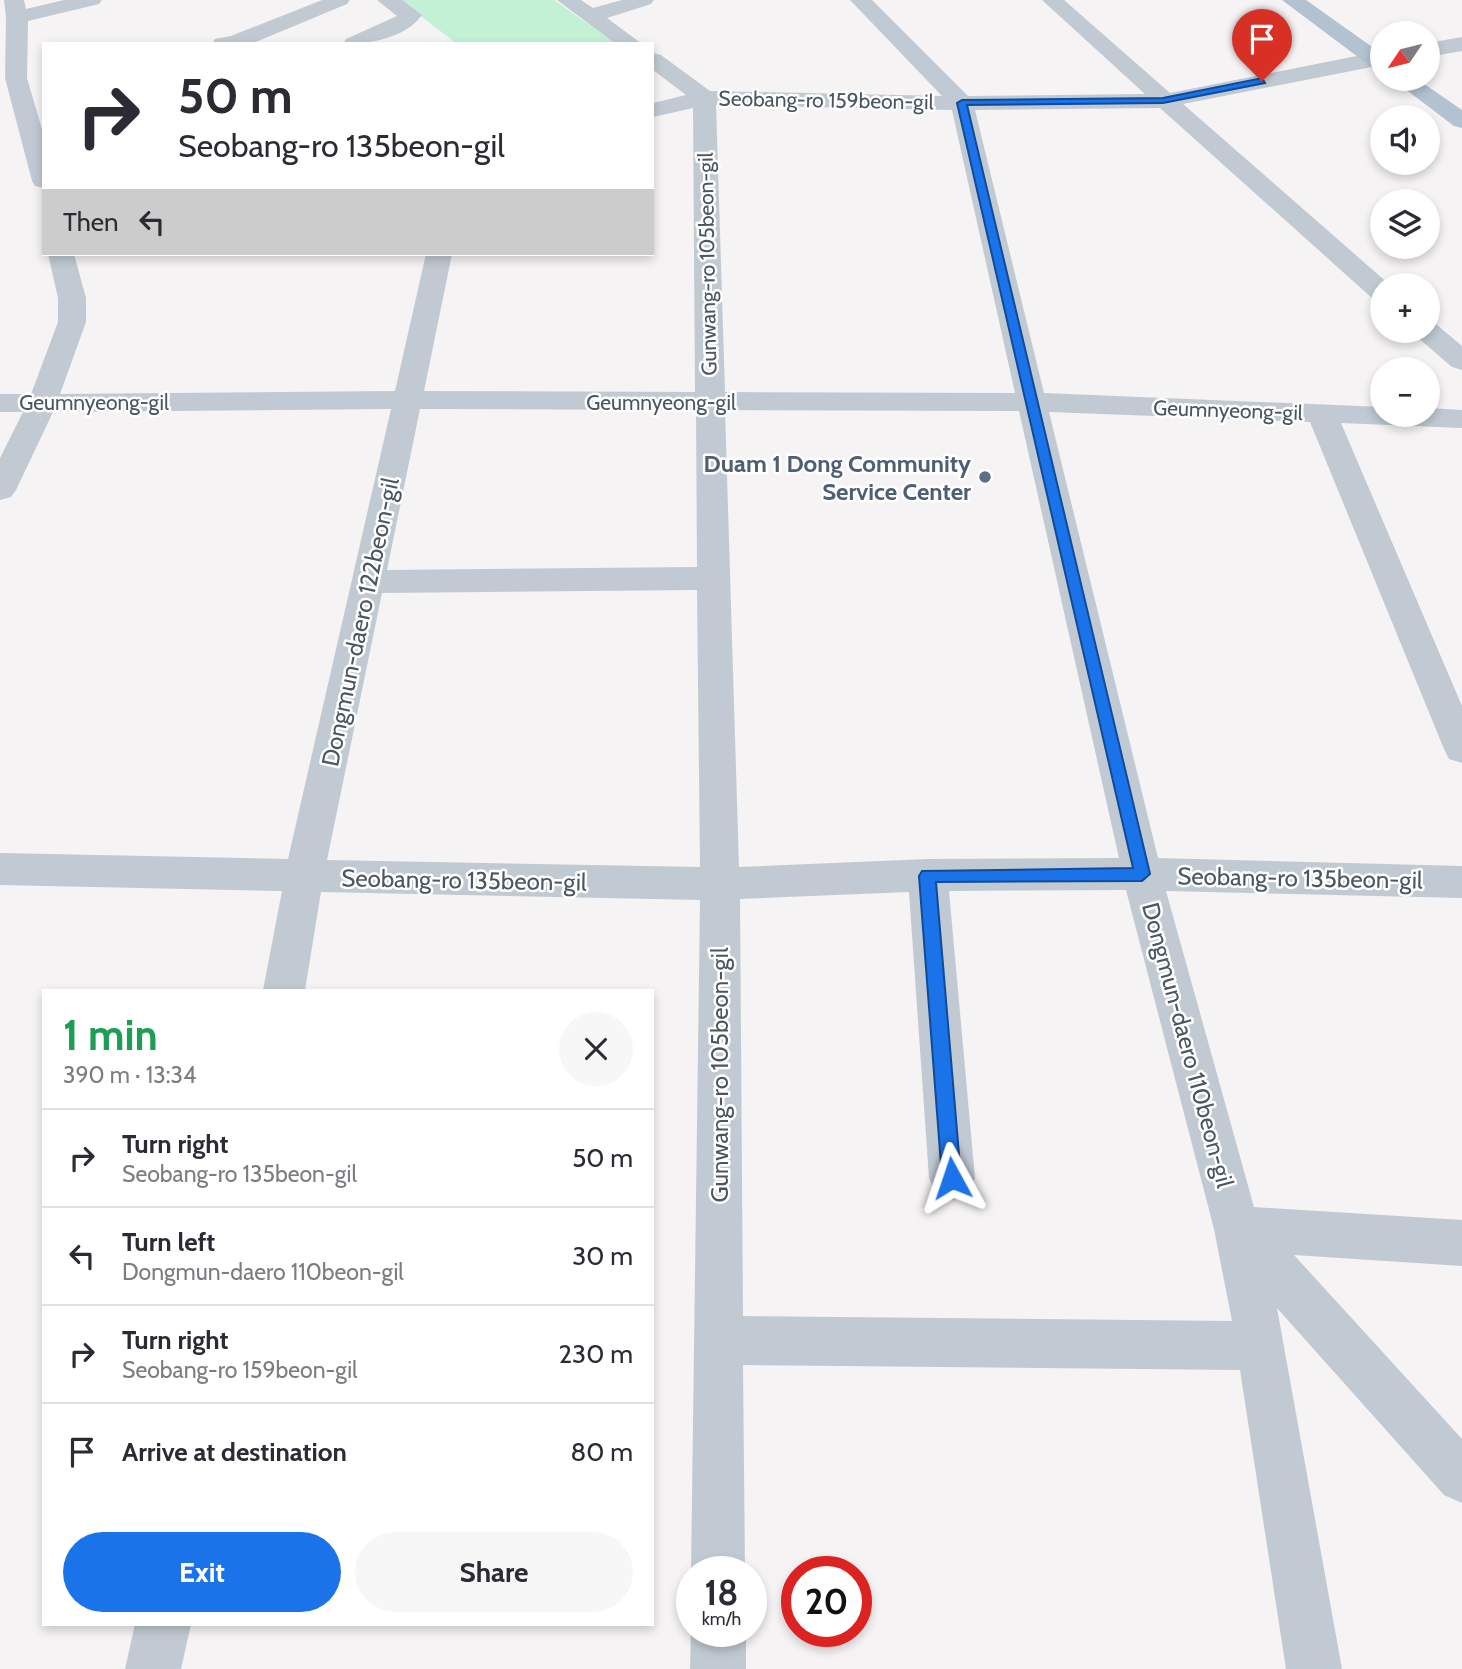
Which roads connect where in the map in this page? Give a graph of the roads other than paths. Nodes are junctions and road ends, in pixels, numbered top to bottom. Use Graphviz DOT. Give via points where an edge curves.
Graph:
graph roads {
  1 [pos="92,0"];
  2 [pos="340,0"];
  3 [pos="387,0"];
  4 [pos="567,0"];
  5 [pos="644,0"];
  6 [pos="860,0"];
  7 [pos="1052,0"];
  8 [pos="1292,0"];
  9 [pos="15,8"];
  10 [pos="590,16"];
  11 [pos="236,42"];
  12 [pos="358,42"];
  13 [pos="628,42"];
  14 [pos="1462,44"];
  15 [pos="1440,48"];
  16 [pos="1370,53"];
  17 [pos="654,61"];
  18 [pos="1370,62"];
  19 [pos="42,74"];
  20 [pos="8,79"];
  21 [pos="1420,91"];
  22 [pos="704,98"];
  23 [pos="1163,100"];
  24 [pos="962,103"];
  25 [pos="654,110"];
  26 [pos="1462,121"];
  27 [pos="42,175"];
  28 [pos="62,256"];
  29 [pos="439,256"];
  30 [pos="1370,281"];
  31 [pos="1440,342"];
  32 [pos="1462,361"];
  33 [pos="408,400"];
  34 [pos="709,402"];
  35 [pos="1033,402"];
  36 [pos="0,403"];
  37 [pos="42,403"];
  38 [pos="1322,414"];
  39 [pos="1462,419"];
  40 [pos="0,490"];
  41 [pos="713,578"];
  42 [pos="369,582"];
  43 [pos="1462,749"];
  44 [pos="0,869"];
  45 [pos="1142,874"];
  46 [pos="928,876"];
  47 [pos="304,877"];
  48 [pos="1462,882"];
  49 [pos="720,884"];
  50 [pos="285,989"];
  51 [pos="952,1178"];
  52 [pos="1237,1228"];
  53 [pos="1462,1243"];
  54 [pos="719,1340"];
  55 [pos="1261,1346"];
  56 [pos="1462,1477"];
  57 [pos="718,1556"];
  58 [pos="163,1626"];
  59 [pos="718,1647"];
  60 [pos="153,1669"];
  61 [pos="718,1669"];
  62 [pos="1314,1669"];
  1 -- 9 [label="lane"];
  2 -- 11 [label="lane"];
  3 -- 12 [label="lane" via="411,15 409,18"];
  4 -- 10 [label="lane"];
  5 -- 10 [label="lane"];
  6 -- 24 [label="lane"];
  7 -- 23 [label="lane"];
  8 -- 16 [label="main road"];
  9 -- 20 [label="lane"];
  10 -- 13 [label="lane"];
  14 -- 15 [label="lane"];
  17 -- 22 [label="lane"];
  18 -- 23 [label="lane, Seobang-ro 159beon-gil"];
  19 -- 20 [label="lane"];
  20 -- 27 [label="lane"];
  21 -- 26 [label="main road"];
  22 -- 24 [label="lane, Seobang-ro 159beon-gil"];
  22 -- 25 [label="lane, Seobang-ro 159beon-gil"];
  22 -- 34 [label="lane, Gunwang-ro 105beon-gil"];
  23 -- 24 [label="lane, Seobang-ro 159beon-gil"];
  23 -- 30 [label="lane"];
  24 -- 35 [label="lane, Dongmun-daero 110beon-gil"];
  28 -- 37 [label="lane" via="72,298 72,322"];
  29 -- 33 [label="lane, Dongmun-daero 122beon-gil"];
  31 -- 32 [label="lane"];
  33 -- 34 [label="lane, Geumnyeong-gil"];
  33 -- 37 [label="lane, Geumnyeong-gil"];
  33 -- 42 [label="lane, Dongmun-daero 122beon-gil"];
  34 -- 35 [label="lane, Geumnyeong-gil"];
  34 -- 41 [label="lane, Gunwang-ro 105beon-gil"];
  35 -- 38 [label="lane, Geumnyeong-gil"];
  35 -- 45 [label="lane, Dongmun-daero 110beon-gil"];
  36 -- 37 [label="lane, Geumnyeong-gil"];
  37 -- 40 [label="lane"];
  38 -- 39 [label="lane, Geumnyeong-gil"];
  38 -- 43 [label="lane, Geumnyeong-gil"];
  41 -- 42 [label="lane"];
  41 -- 49 [label="lane, Gunwang-ro 105beon-gil"];
  42 -- 47 [label="lane, Dongmun-daero 122beon-gil"];
  44 -- 47 [label="lane, Seobang-ro 135beon-gil"];
  45 -- 46 [label="lane, Seobang-ro 135beon-gil"];
  45 -- 48 [label="lane, Seobang-ro 135beon-gil"];
  45 -- 52 [label="lane, Dongmun-daero 110beon-gil"];
  46 -- 49 [label="lane, Seobang-ro 135beon-gil"];
  46 -- 51 [label="lane"];
  47 -- 49 [label="lane, Seobang-ro 135beon-gil"];
  47 -- 50 [label="lane, Dongmun-daero 122beon-gil"];
  49 -- 54 [label="lane, Gunwang-ro 105beon-gil"];
  52 -- 53 [label="lane"];
  52 -- 55 [label="lane, Dongmun-daero 110beon-gil"];
  52 -- 56 [label="lane"];
  54 -- 55 [label="lane"];
  54 -- 57 [label="lane, Gunwang-ro 105beon-gil"];
  55 -- 62 [label="lane, Dongmun-daero 110beon-gil"];
  58 -- 60 [label="lane"];
  59 -- 61 [label="lane"];
}
